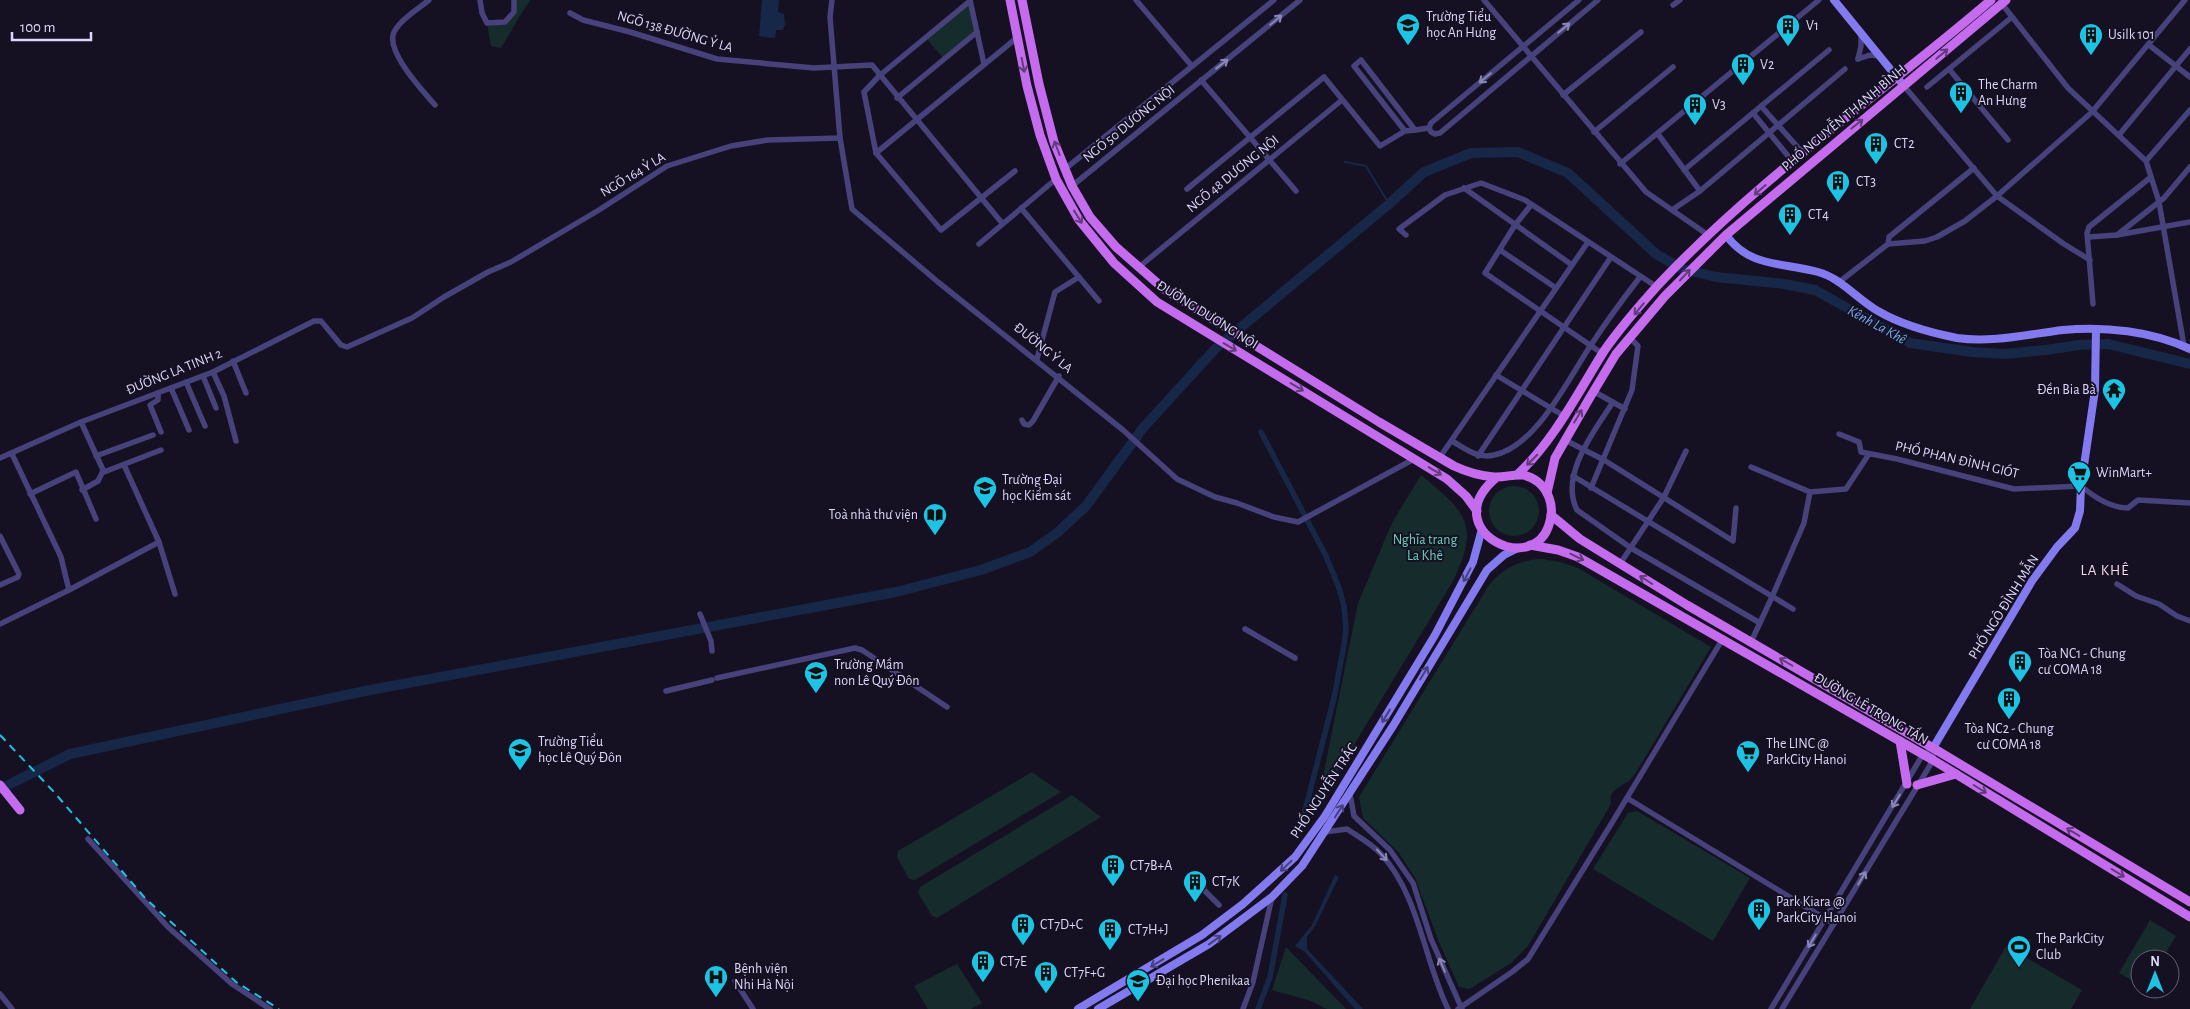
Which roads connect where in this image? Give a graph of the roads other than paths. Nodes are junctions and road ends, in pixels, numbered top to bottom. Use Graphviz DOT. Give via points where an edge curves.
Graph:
graph roads {
  1 [pos="429,0"];
  2 [pos="480,0"];
  3 [pos="514,0"];
  4 [pos="832,0"];
  5 [pos="1010,0"];
  6 [pos="1022,0"];
  7 [pos="1136,0"];
  8 [pos="1274,0"];
  9 [pos="1300,0"];
  10 [pos="1484,0"];
  11 [pos="1579,0"];
  12 [pos="1598,0"];
  13 [pos="1680,0"];
  14 [pos="1819,0"];
  15 [pos="1834,0"];
  16 [pos="1992,0"];
  17 [pos="2185,0"];
  18 [pos="970,1"];
  19 [pos="2004,2"];
  20 [pos="1674,5"];
  21 [pos="570,13"];
  22 [pos="2012,18"];
  23 [pos="977,32"];
  24 [pos="1641,32"];
  25 [pos="1861,33"];
  26 [pos="1018,37"];
  27 [pos="2149,45"];
  28 [pos="1523,47"];
  29 [pos="2190,49"];
  30 [pos="1829,50"];
  31 [pos="1530,56"];
  32 [pos="1880,56"];
  33 [pos="984,64"];
  34 [pos="1191,65"];
  35 [pos="2176,65"];
  36 [pos="1674,67"];
  37 [pos="836,68"];
  38 [pos="1845,69"];
  39 [pos="1949,69"];
  40 [pos="878,76"];
  41 [pos="2190,76"];
  42 [pos="1898,77"];
  43 [pos="1201,80"];
  44 [pos="1039,84"];
  45 [pos="1028,86"];
  46 [pos="1904,86"];
  47 [pos="1927,86"];
  48 [pos="1563,95"];
  49 [pos="897,98"];
  50 [pos="1342,100"];
  51 [pos="434,105"];
  52 [pos="1761,106"];
  53 [pos="2190,110"];
  54 [pos="2092,112"];
  55 [pos="1753,113"];
  56 [pos="916,120"];
  57 [pos="1778,125"];
  58 [pos="1430,128"];
  59 [pos="1415,130"];
  60 [pos="1405,131"];
  61 [pos="1594,132"];
  62 [pos="1769,132"];
  63 [pos="1658,134"];
  64 [pos="2119,135"];
  65 [pos="1250,137"];
  66 [pos="840,138"];
  67 [pos="2008,140"];
  68 [pos="876,153"];
  69 [pos="1803,153"];
  70 [pos="1270,160"];
  71 [pos="2146,161"];
  72 [pos="1793,162"];
  73 [pos="1620,164"];
  74 [pos="2190,167"];
  75 [pos="1974,168"];
  76 [pos="1065,169"];
  77 [pos="1684,170"];
  78 [pos="1015,171"];
  79 [pos="2151,177"];
  80 [pos="1056,179"];
  81 [pos="1072,186"];
  82 [pos="1464,188"];
  83 [pos="1187,190"];
  84 [pos="1296,191"];
  85 [pos="1700,191"];
  86 [pos="1997,196"];
  87 [pos="981,198"];
  88 [pos="2159,202"];
  89 [pos="1532,205"];
  90 [pos="1021,208"];
  91 [pos="1672,210"];
  92 [pos="2190,222"];
  93 [pos="1002,223"];
  94 [pos="1515,225"];
  95 [pos="2163,228"];
  96 [pos="1406,234"];
  97 [pos="1708,235"];
  98 [pos="1726,235"];
  99 [pos="2117,236"];
  100 [pos="2089,238"];
  101 [pos="1588,242"];
  102 [pos="979,244"];
  103 [pos="1888,244"];
  104 [pos="1500,250"];
  105 [pos="1611,258"];
  106 [pos="2090,260"];
  107 [pos="1572,265"];
  108 [pos="1139,267"];
  109 [pos="1079,277"];
  110 [pos="1640,277"];
  111 [pos="1838,283"];
  112 [pos="1657,287"];
  113 [pos="1556,288"];
  114 [pos="1099,301"];
  115 [pos="2093,304"];
  116 [pos="1539,312"];
  117 [pos="1564,328"];
  118 [pos="2096,333"];
  119 [pos="1630,338"];
  120 [pos="1590,345"];
  121 [pos="348,347"];
  122 [pos="2187,347"];
  123 [pos="1603,354"];
  124 [pos="1037,359"];
  125 [pos="233,361"];
  126 [pos="213,372"];
  127 [pos="1496,375"];
  128 [pos="203,376"];
  129 [pos="1059,376"];
  130 [pos="186,382"];
  131 [pos="172,388"];
  132 [pos="1594,391"];
  133 [pos="1522,392"];
  134 [pos="158,393"];
  135 [pos="246,393"];
  136 [pos="1612,402"];
  137 [pos="216,408"];
  138 [pos="1550,409"];
  139 [pos="1625,409"];
  140 [pos="1564,416"];
  141 [pos="1022,420"];
  142 [pos="81,422"];
  143 [pos="1379,422"];
  144 [pos="205,426"];
  145 [pos="189,430"];
  146 [pos="161,432"];
  147 [pos="1372,433"];
  148 [pos="1839,434"];
  149 [pos="153,436"];
  150 [pos="1565,440"];
  151 [pos="236,441"];
  152 [pos="1452,441"];
  153 [pos="1584,448"];
  154 [pos="161,450"];
  155 [pos="1686,451"];
  156 [pos="12,454"];
  157 [pos="1869,454"];
  158 [pos="96,456"];
  159 [pos="1478,456"];
  160 [pos="1440,457"];
  161 [pos="0,458"];
  162 [pos="1414,459"];
  163 [pos="1604,460"];
  164 [pos="124,465"];
  165 [pos="1750,467"];
  166 [pos="103,471"];
  167 [pos="1518,474"];
  168 [pos="1573,476"];
  169 [pos="1497,477"];
  170 [pos="2081,486"];
  171 [pos="1591,488"];
  172 [pos="82,490"];
  173 [pos="1810,492"];
  174 [pos="1547,493"];
  175 [pos="30,494"];
  176 [pos="1664,497"];
  177 [pos="2190,503"];
  178 [pos="1736,508"];
  179 [pos="1477,511"];
  180 [pos="1551,515"];
  181 [pos="96,519"];
  182 [pos="1648,523"];
  183 [pos="1482,529"];
  184 [pos="0,536"];
  185 [pos="159,542"];
  186 [pos="1530,545"];
  187 [pos="1518,548"];
  188 [pos="1631,548"];
  189 [pos="1620,564"];
  190 [pos="2116,584"];
  191 [pos="0,585"];
  192 [pos="69,590"];
  193 [pos="175,594"];
  194 [pos="1772,597"];
  195 [pos="1793,609"];
  196 [pos="700,614"];
  197 [pos="2190,621"];
  198 [pos="1760,623"];
  199 [pos="0,624"];
  200 [pos="1245,629"];
  201 [pos="1435,634"];
  202 [pos="1444,639"];
  203 [pos="1722,640"];
  204 [pos="1751,642"];
  205 [pos="712,651"];
  206 [pos="1295,658"];
  207 [pos="666,691"];
  208 [pos="947,708"];
  209 [pos="1900,741"];
  210 [pos="1933,748"];
  211 [pos="1923,754"];
  212 [pos="1933,760"];
  213 [pos="1956,774"];
  214 [pos="1907,784"];
  215 [pos="0,785"];
  216 [pos="1918,785"];
  217 [pos="1350,794"];
  218 [pos="1627,798"];
  219 [pos="20,810"];
  220 [pos="1325,832"];
  221 [pos="88,839"];
  222 [pos="1204,881"];
  223 [pos="1272,897"];
  224 [pos="2190,902"];
  225 [pos="1219,905"];
  226 [pos="2190,917"];
  227 [pos="1825,919"];
  228 [pos="1834,924"];
  229 [pos="735,981"];
  230 [pos="0,994"];
  231 [pos="12,1009"];
  232 [pos="270,1009"];
  233 [pos="753,1009"];
  234 [pos="1078,1009"];
  235 [pos="1098,1009"];
  236 [pos="1243,1009"];
  237 [pos="1448,1009"];
  238 [pos="1460,1009"];
  239 [pos="1770,1009"];
  240 [pos="1782,1009"];
  1 -- 51 [label="street" via="398,27 393,41 405,68"];
  2 -- 3 [label="street" via="487,23 505,22 514,12"];
  4 -- 37 [label="street, ĐƯỜNG Ỷ LA" via="830,17"];
  5 -- 26 [label="main road, ĐƯỜNG DƯƠNG NỘI"];
  6 -- 44 [label="main road, ĐƯỜNG DƯƠNG NỘI"];
  7 -- 34 [label="street"];
  8 -- 34 [label="street, NGÕ 50 DƯƠNG NỘI"];
  43 -- 9 [label="street, NGÕ 50 DƯƠNG NỘI, one-way"];
  10 -- 28 [label="street"];
  11 -- 28 [label="street"];
  31 -- 12 [label="street, one-way"];
  13 -- 20 [label="street"];
  14 -- 63 [label="street"];
  15 -- 25 [label="main road"];
  16 -- 42 [label="main road, PHỐ NGUYỄN THANH BÌNH"];
  17 -- 27 [label="street"];
  18 -- 23 [label="street"];
  18 -- 40 [label="street"];
  19 -- 22 [label="street"];
  46 -- 19 [label="main road, PHỐ NGUYỄN THANH BÌNH, one-way"];
  21 -- 37 [label="street, NGÕ 138 ĐƯỜNG Ỷ LA" via="717,59"];
  22 -- 39 [label="street"];
  22 -- 54 [label="street" via="2068,88"];
  23 -- 33 [label="street"];
  23 -- 49 [label="street"];
  24 -- 48 [label="street"];
  25 -- 32 [label="main road"];
  25 -- 32 [label="street" via="1858,59"];
  26 -- 33 [label="street"];
  26 -- 45 [label="main road, ĐƯỜNG DƯƠNG NỘI, one-way"];
  27 -- 35 [label="street"];
  27 -- 54 [label="street"];
  28 -- 31 [label="street"];
  28 -- 58 [label="street, one-way" via="1431,123"];
  29 -- 35 [label="street"];
  30 -- 52 [label="street"];
  31 -- 48 [label="street"];
  31 -- 58 [label="street" via="1440,133 1431,132"];
  32 -- 42 [label="main road"];
  33 -- 56 [label="street"];
  34 -- 76 [label="street, NGÕ 50 DƯƠNG NỘI"];
  35 -- 41 [label="street"];
  35 -- 64 [label="street"];
  36 -- 61 [label="street"];
  37 -- 40 [label="street, NGÕ 138 ĐƯỜNG Ỷ LA" via="872,65"];
  37 -- 66 [label="street, ĐƯỜNG Ỷ LA"];
  38 -- 57 [label="street"];
  39 -- 47 [label="street"];
  39 -- 67 [label="street"];
  40 -- 49 [label="street"];
  40 -- 68 [label="street" via="864,92"];
  42 -- 46 [label="main road"];
  42 -- 69 [label="main road, PHỐ NGUYỄN THANH BÌNH"];
  43 -- 65 [label="street"];
  43 -- 81 [label="street, NGÕ 50 DƯƠNG NỘI"];
  44 -- 45 [label="main road"];
  76 -- 44 [label="main road, ĐƯỜNG DƯƠNG NỘI, one-way" via="1054,142"];
  45 -- 80 [label="main road, ĐƯỜNG DƯƠNG NỘI" via="1040,135"];
  46 -- 75 [label="street"];
  98 -- 46 [label="main road, PHỐ NGUYỄN THANH BÌNH, one-way"];
  48 -- 61 [label="street"];
  49 -- 56 [label="street"];
  50 -- 60 [label="street" via="1380,146"];
  50 -- 65 [label="street" via="1324,77"];
  50 -- 70 [label="street, NGÕ 48 DƯƠNG NỘI"];
  52 -- 55 [label="street"];
  52 -- 57 [label="street"];
  53 -- 71 [label="street"];
  54 -- 64 [label="street"];
  54 -- 86 [label="street"];
  55 -- 62 [label="street"];
  55 -- 77 [label="street"];
  56 -- 68 [label="street"];
  56 -- 87 [label="street"];
  57 -- 62 [label="street"];
  57 -- 69 [label="street"];
  58 -- 59 [label="street"];
  59 -- 60 [label="street"];
  59 -- 60 [label="street" via="1361,60 1354,66"];
  61 -- 73 [label="street"];
  62 -- 72 [label="street"];
  62 -- 85 [label="street"];
  63 -- 73 [label="street"];
  63 -- 77 [label="street"];
  64 -- 71 [label="street"];
  65 -- 70 [label="street"];
  65 -- 83 [label="street"];
  66 -- 121 [label="street, NGÕ 164 Ỷ LA" via="768,140 731,146 667,166 511,262 488,272 412,318"];
  66 -- 124 [label="street, ĐƯỜNG Ỷ LA" via="852,209 938,282"];
  68 -- 87 [label="street" via="941,230"];
  69 -- 72 [label="main road, PHỐ NGUYỄN THANH BÌNH"];
  70 -- 84 [label="street"];
  70 -- 108 [label="street, NGÕ 48 DƯƠNG NỘI"];
  71 -- 79 [label="street"];
  72 -- 97 [label="main road, PHỐ NGUYỄN THANH BÌNH, one-way"];
  73 -- 91 [label="street" via="1646,192"];
  74 -- 88 [label="street"];
  75 -- 86 [label="street"];
  75 -- 103 [label="street" via="1889,236"];
  76 -- 81 [label="main road, ĐƯỜNG DƯƠNG NỘI"];
  77 -- 85 [label="street"];
  78 -- 87 [label="street"];
  79 -- 88 [label="street"];
  79 -- 100 [label="street" via="2089,227"];
  80 -- 90 [label="street"];
  80 -- 147 [label="main road, ĐƯỜNG DƯƠNG NỘI, one-way" via="1079,220 1114,263 1157,302"];
  81 -- 108 [label="main road, ĐƯỜNG DƯƠNG NỘI" via="1090,218"];
  82 -- 89 [label="street" via="1481,183"];
  82 -- 94 [label="street"];
  82 -- 96 [label="street" via="1445,195 1399,229"];
  85 -- 91 [label="street"];
  86 -- 103 [label="street" via="1965,221 1937,237"];
  86 -- 106 [label="street"];
  87 -- 93 [label="street"];
  88 -- 95 [label="street"];
  88 -- 99 [label="street"];
  89 -- 94 [label="street"];
  89 -- 101 [label="street"];
  90 -- 93 [label="street"];
  90 -- 109 [label="street"];
  91 -- 97 [label="street"];
  92 -- 95 [label="street"];
  93 -- 102 [label="street"];
  94 -- 104 [label="street"];
  94 -- 107 [label="street"];
  95 -- 99 [label="street"];
  95 -- 122 [label="street"];
  97 -- 112 [label="main road, PHỐ NGUYỄN THANH BÌNH"];
  98 -- 111 [label="main road" via="1743,253 1754,258 1818,272"];
  119 -- 98 [label="main road, PHỐ NGUYỄN THANH BÌNH, one-way" via="1701,258"];
  99 -- 100 [label="street"];
  100 -- 106 [label="street"];
  101 -- 105 [label="street"];
  101 -- 107 [label="street"];
  103 -- 111 [label="street"];
  104 -- 113 [label="street"];
  104 -- 116 [label="street" via="1485,273"];
  105 -- 110 [label="street"];
  105 -- 117 [label="street"];
  106 -- 115 [label="street"];
  107 -- 113 [label="street"];
  108 -- 143 [label="main road, ĐƯỜNG DƯƠNG NỘI" via="1164,289"];
  109 -- 114 [label="street"];
  109 -- 124 [label="street" via="1055,292"];
  110 -- 112 [label="street"];
  110 -- 120 [label="street"];
  111 -- 118 [label="main road" via="1878,312 1959,338 1984,339 2064,330"];
  112 -- 123 [label="main road, one-way"];
  113 -- 116 [label="street"];
  116 -- 117 [label="street"];
  116 -- 127 [label="street"];
  117 -- 120 [label="street"];
  117 -- 133 [label="street"];
  118 -- 122 [label="main road" via="2152,335"];
  118 -- 170 [label="main road, PHỐ NGÔ ĐÌNH MẪN" via="2095,390"];
  119 -- 132 [label="main road" via="1616,354"];
  119 -- 139 [label="street" via="1638,346 1632,390"];
  120 -- 123 [label="street"];
  120 -- 138 [label="street"];
  121 -- 125 [label="street, ĐƯỜNG LA TINH 2" via="341,345 321,321 314,321"];
  123 -- 140 [label="main road"];
  124 -- 129 [label="street, ĐƯỜNG Ỷ LA"];
  125 -- 126 [label="street, ĐƯỜNG LA TINH 2"];
  125 -- 135 [label="street"];
  126 -- 128 [label="street, ĐƯỜNG LA TINH 2"];
  126 -- 151 [label="street" via="224,396"];
  127 -- 133 [label="street"];
  127 -- 152 [label="street"];
  128 -- 130 [label="street, ĐƯỜNG LA TINH 2"];
  128 -- 137 [label="street"];
  129 -- 141 [label="street" via="1033,421 1024,424"];
  129 -- 162 [label="street, ĐƯỜNG Ỷ LA" via="1177,479 1215,497 1274,517 1298,522"];
  130 -- 131 [label="street, ĐƯỜNG LA TINH 2"];
  130 -- 144 [label="street"];
  131 -- 134 [label="street, ĐƯỜNG LA TINH 2"];
  131 -- 145 [label="street"];
  132 -- 136 [label="street"];
  150 -- 132 [label="main road, one-way"];
  133 -- 138 [label="street"];
  133 -- 159 [label="street"];
  134 -- 142 [label="street, ĐƯỜNG LA TINH 2"];
  134 -- 146 [label="street" via="158,400 150,406"];
  136 -- 139 [label="street"];
  136 -- 153 [label="street"];
  138 -- 140 [label="street"];
  138 -- 159 [label="street" via="1515,446 1498,454"];
  139 -- 163 [label="street"];
  140 -- 167 [label="main road, one-way" via="1541,452"];
  142 -- 156 [label="street, ĐƯỜNG LA TINH 2"];
  142 -- 158 [label="street"];
  143 -- 147 [label="main road"];
  143 -- 160 [label="main road, ĐƯỜNG DƯƠNG NỘI"];
  147 -- 162 [label="main road, ĐƯỜNG DƯƠNG NỘI"];
  148 -- 157 [label="street" via="1859,442 1861,452"];
  149 -- 158 [label="street"];
  150 -- 153 [label="street"];
  150 -- 174 [label="main road" via="1556,458"];
  152 -- 159 [label="street"];
  152 -- 160 [label="street"];
  153 -- 163 [label="street"];
  153 -- 168 [label="street"];
  154 -- 164 [label="street"];
  155 -- 176 [label="street"];
  156 -- 161 [label="street, ĐƯỜNG LA TINH 2"];
  156 -- 175 [label="street"];
  157 -- 170 [label="street, PHỐ PHAN ĐÌNH GIÓT" via="2014,489"];
  157 -- 173 [label="street" via="1846,490"];
  158 -- 166 [label="street"];
  160 -- 169 [label="main road, ĐƯỜNG DƯƠNG NỘI" via="1466,472"];
  162 -- 179 [label="main road, ĐƯỜNG DƯƠNG NỘI, one-way" via="1447,479"];
  163 -- 171 [label="street"];
  163 -- 176 [label="street"];
  164 -- 166 [label="street"];
  164 -- 185 [label="street"];
  165 -- 173 [label="street"];
  166 -- 172 [label="street" via="98,481"];
  167 -- 169 [label="main road"];
  167 -- 174 [label="main road" via="1532,478"];
  168 -- 171 [label="street"];
  168 -- 188 [label="street" via="1577,510"];
  169 -- 179 [label="main road" via="1484,489"];
  170 -- 177 [label="street" via="2095,498 2123,508 2138,500"];
  170 -- 210 [label="main road, PHỐ NGÔ ĐÌNH MẪN" via="2080,512 2075,528 2056,547 2032,581"];
  171 -- 182 [label="street"];
  172 -- 175 [label="street" via="76,472"];
  172 -- 181 [label="street"];
  173 -- 194 [label="street" via="1804,522"];
  174 -- 180 [label="main road"];
  175 -- 192 [label="street" via="61,557"];
  176 -- 178 [label="street" via="1732,541"];
  176 -- 182 [label="street"];
  179 -- 183 [label="main road"];
  180 -- 186 [label="main road" via="1545,532"];
  180 -- 189 [label="main road, ĐƯỜNG LÊ TRỌNG TẤN" via="1580,539"];
  182 -- 188 [label="street"];
  182 -- 194 [label="street"];
  183 -- 187 [label="main road" via="1496,544"];
  183 -- 201 [label="main road, PHỐ NGUYỄN TRÁC, one-way" via="1474,562"];
  184 -- 191 [label="street" via="19,574"];
  185 -- 192 [label="street"];
  185 -- 193 [label="street"];
  186 -- 187 [label="main road"];
  186 -- 203 [label="main road, ĐƯỜNG LÊ TRỌNG TẤN, one-way" via="1578,557"];
  187 -- 202 [label="main road, PHỐ NGUYỄN TRÁC" via="1487,570"];
  188 -- 189 [label="street"];
  188 -- 198 [label="street"];
  204 -- 189 [label="main road, ĐƯỜNG LÊ TRỌNG TẤN, one-way"];
  190 -- 197 [label="street"];
  192 -- 199 [label="street"];
  194 -- 195 [label="street"];
  194 -- 198 [label="street"];
  196 -- 205 [label="street"];
  198 -- 204 [label="street"];
  200 -- 206 [label="street"];
  201 -- 202 [label="main road"];
  201 -- 234 [label="main road, PHỐ NGUYỄN TRÁC, one-way" via="1325,816 1295,857 1243,904 1202,935"];
  217 -- 202 [label="main road, PHỐ NGUYỄN TRÁC, one-way"];
  203 -- 209 [label="main road, ĐƯỜNG LÊ TRỌNG TẤN"];
  203 -- 218 [label="street"];
  210 -- 204 [label="main road, ĐƯỜNG LÊ TRỌNG TẤN, one-way"];
  207 -- 208 [label="street" via="855,648"];
  209 -- 211 [label="main road, ĐƯỜNG LÊ TRỌNG TẤN"];
  209 -- 214 [label="main road"];
  210 -- 211 [label="street"];
  210 -- 212 [label="street"];
  224 -- 210 [label="main road, ĐƯỜNG LÊ TRỌNG TẤN, one-way"];
  211 -- 212 [label="main road, ĐƯỜNG LÊ TRỌNG TẤN"];
  211 -- 214 [label="street"];
  212 -- 213 [label="main road, ĐƯỜNG LÊ TRỌNG TẤN"];
  212 -- 216 [label="street"];
  213 -- 216 [label="main road"];
  213 -- 226 [label="main road, ĐƯỜNG LÊ TRỌNG TẤN, one-way"];
  214 -- 227 [label="street, one-way"];
  215 -- 219 [label="main road"];
  228 -- 216 [label="street, one-way"];
  220 -- 217 [label="main road, PHỐ NGUYỄN TRÁC, one-way"];
  238 -- 217 [label="street, one-way" via="1412,883 1390,850 1354,816"];
  218 -- 227 [label="street"];
  218 -- 238 [label="street" via="1528,959"];
  220 -- 223 [label="main road, PHỐ NGUYỄN TRÁC" via="1302,866"];
  220 -- 237 [label="street, one-way" via="1348,829 1372,845 1393,868 1409,899"];
  221 -- 232 [label="street" via="168,927 232,984"];
  222 -- 225 [label="street" via="1204,890"];
  235 -- 223 [label="main road, PHỐ NGUYỄN TRÁC, one-way" via="1209,944"];
  223 -- 236 [label="street" via="1253,982"];
  227 -- 228 [label="street"];
  227 -- 239 [label="street, one-way"];
  228 -- 240 [label="street"];
  229 -- 233 [label="street"];
  230 -- 231 [label="street"];
}
